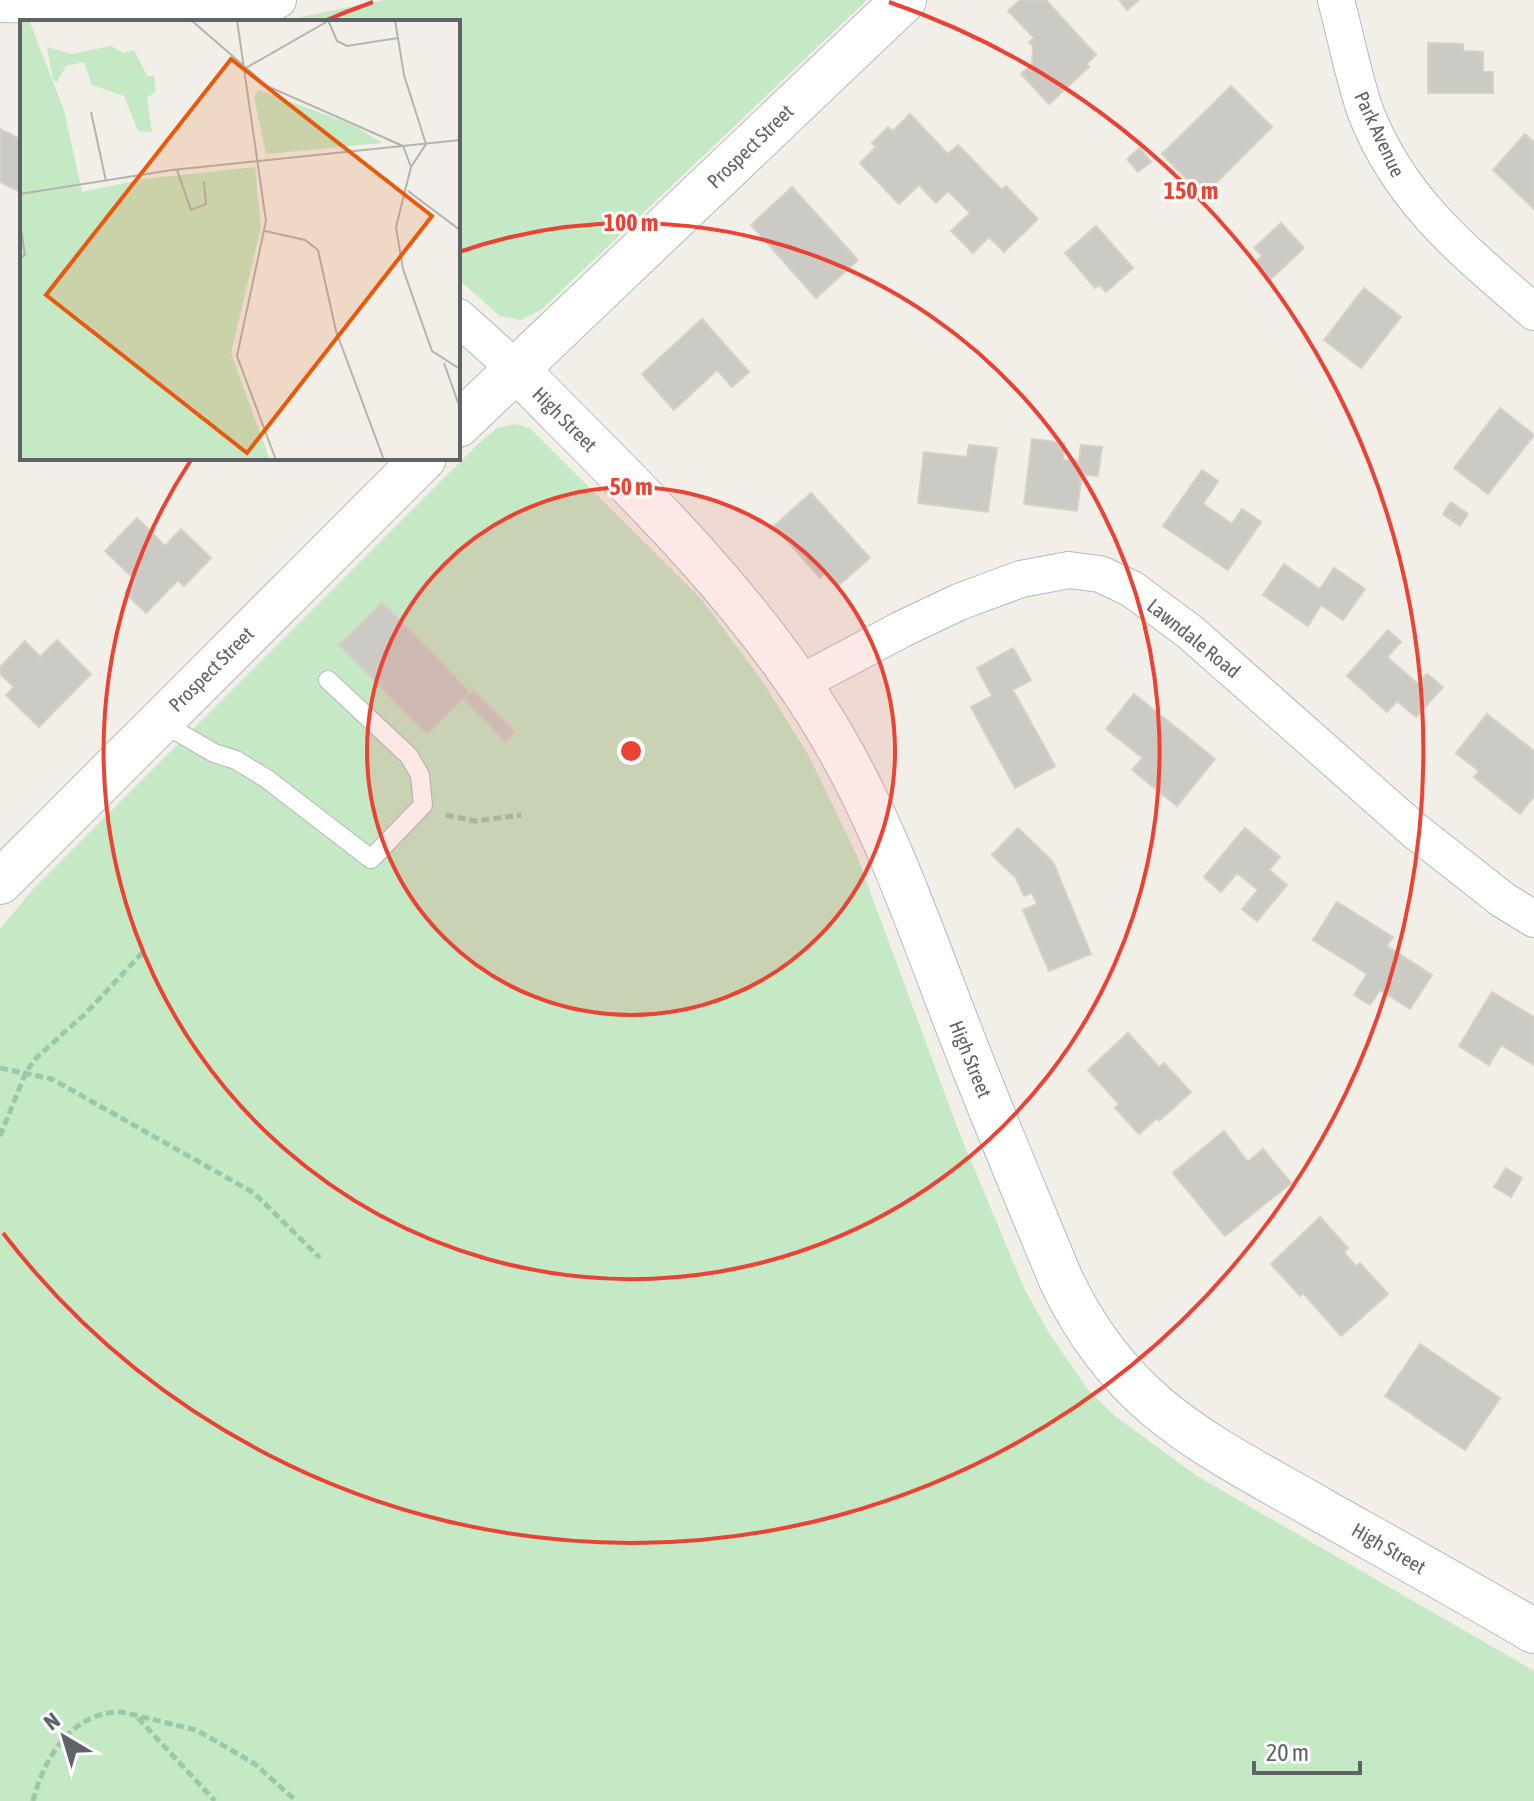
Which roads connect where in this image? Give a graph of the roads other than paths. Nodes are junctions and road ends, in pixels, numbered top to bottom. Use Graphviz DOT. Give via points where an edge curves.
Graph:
graph roads {
  1 [pos="0,0"];
  2 [pos="233,0"];
  3 [pos="278,0"];
  4 [pos="904,0"];
  5 [pos="1336,0"];
  6 [pos="109,6"];
  7 [pos="246,20"];
  8 [pos="1534,312"];
  9 [pos="460,319"];
  10 [pos="516,369"];
  11 [pos="460,423"];
  12 [pos="422,460"];
  13 [pos="328,680"];
  14 [pos="799,684"];
  15 [pos="159,721"];
  16 [pos="0,882"];
  17 [pos="1534,919"];
  18 [pos="1534,1631"];
  1 -- 6 [label="street"];
  2 -- 6 [label="street"];
  3 -- 7 [label="street"];
  4 -- 10 [label="street, Prospect Street"];
  5 -- 8 [label="street, Park Avenue" via="1363,103 1401,183"];
  9 -- 10 [label="street"];
  10 -- 11 [label="street, Prospect Street"];
  10 -- 14 [label="street, High Street" via="707,566"];
  12 -- 15 [label="street, Prospect Street"];
  13 -- 15 [label="lane" via="409,756 420,775 423,805 371,859 267,779"];
  14 -- 17 [label="street, Lawndale Road" via="921,620 1021,579 1069,570 1100,574 1132,589 1181,624 1414,830"];
  14 -- 18 [label="street, High Street" via="870,807 1061,1280 1110,1361 1165,1416 1218,1452"];
  15 -- 16 [label="street, Prospect Street"];
}
